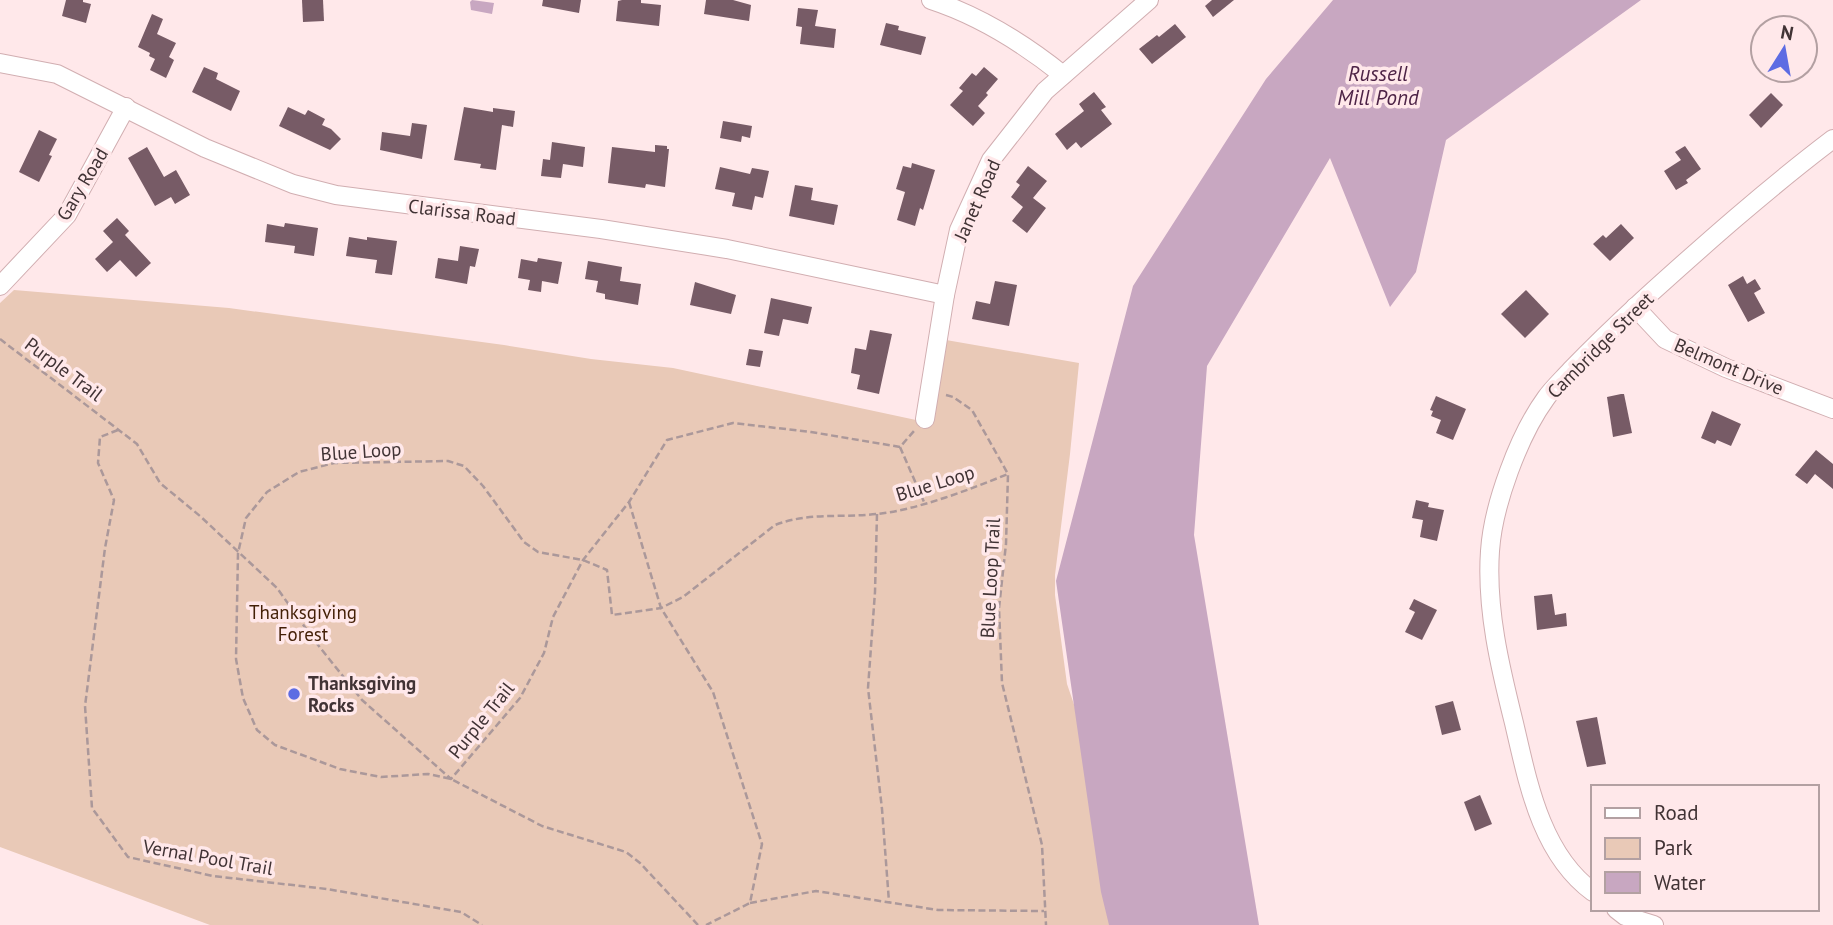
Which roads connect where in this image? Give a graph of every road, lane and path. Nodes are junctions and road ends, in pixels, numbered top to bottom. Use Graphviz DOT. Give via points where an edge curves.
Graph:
graph roads {
  1 [pos="931,0"];
  2 [pos="1149,0"];
  3 [pos="0,63"];
  4 [pos="1063,75"];
  5 [pos="126,107"];
  6 [pos="1833,139"];
  7 [pos="0,286"];
  8 [pos="945,295"];
  9 [pos="1635,307"];
  10 [pos="0,339"];
  11 [pos="929,391"];
  12 [pos="1833,409"];
  13 [pos="925,419"];
  14 [pos="119,429"];
  15 [pos="900,447"];
  16 [pos="1007,474"];
  17 [pos="629,502"];
  18 [pos="924,502"];
  19 [pos="877,514"];
  20 [pos="239,553"];
  21 [pos="583,560"];
  22 [pos="661,608"];
  23 [pos="451,779"];
  24 [pos="1591,891"];
  25 [pos="889,902"];
  26 [pos="750,903"];
  27 [pos="1044,911"];
  28 [pos="1624,917"];
  29 [pos="482,925"];
  30 [pos="698,925"];
  31 [pos="706,925"];
  32 [pos="1046,925"];
  33 [pos="1654,925"];
  1 -- 4 [label="street" via="961,10 1028,47"];
  2 -- 4 [label="street, Janet Road"];
  3 -- 5 [label="street, Clarissa Road" via="57,74"];
  4 -- 8 [label="street, Janet Road" via="991,160 959,230"];
  5 -- 7 [label="street, Gary Road" via="67,215"];
  5 -- 8 [label="street, Clarissa Road" via="205,148 293,184 336,195 702,245"];
  6 -- 9 [label="street, Cambridge Street" via="1769,188"];
  8 -- 11 [label="street, Janet Road"];
  9 -- 12 [label="street, Belmont Drive" via="1665,339"];
  9 -- 24 [label="street, Cambridge Street" via="1546,398 1519,448 1499,501 1490,549 1489,604 1527,779 1549,839 1579,882"];
  10 -- 14 [label="path, Purple Trail"];
  11 -- 13 [label="street, Janet Road"];
  11 -- 16 [label="path, Blue Loop Trail" via="953,397 972,410"];
  13 -- 15 [label="path"];
  14 -- 20 [label="path, Purple Trail" via="136,444 160,483"];
  14 -- 29 [label="path, Vernal Pool Trail" via="100,437 98,463 114,500 85,706 92,808 128,857 213,876 327,889 461,912"];
  15 -- 17 [label="path, Purple Trail" via="733,423 667,440"];
  15 -- 18 [label="path"];
  16 -- 18 [label="path, Blue Loop"];
  16 -- 27 [label="path, Blue Loop Trail" via="999,608 1002,683 1042,845"];
  17 -- 21 [label="path, Purple Trail"];
  17 -- 22 [label="path"];
  18 -- 19 [label="path, Blue Loop"];
  19 -- 22 [label="path, Blue Loop" via="821,514 775,524 683,597"];
  19 -- 25 [label="path" via="868,688"];
  20 -- 21 [label="path, Blue Loop" via="246,518 267,492 299,472 334,464 448,461 464,466 483,486 524,542 538,552"];
  20 -- 23 [label="path, Purple Trail" via="277,589 362,699"];
  20 -- 23 [label="path, Blue Loop" via="236,659 243,698 257,730 275,745 340,769 381,777 428,774"];
  21 -- 22 [label="path, Blue Loop" via="607,570 612,615"];
  21 -- 23 [label="path, Purple Trail" via="553,617 544,653 520,698"];
  22 -- 26 [label="path" via="713,692 762,844"];
  23 -- 30 [label="path, Blue Loop" via="542,826 626,852"];
  25 -- 26 [label="path" via="816,891"];
  25 -- 27 [label="path" via="939,910"];
  26 -- 31 [label="path"];
  27 -- 32 [label="path, Blue Loop Trail"];
  28 -- 33 [label="street"];
}
